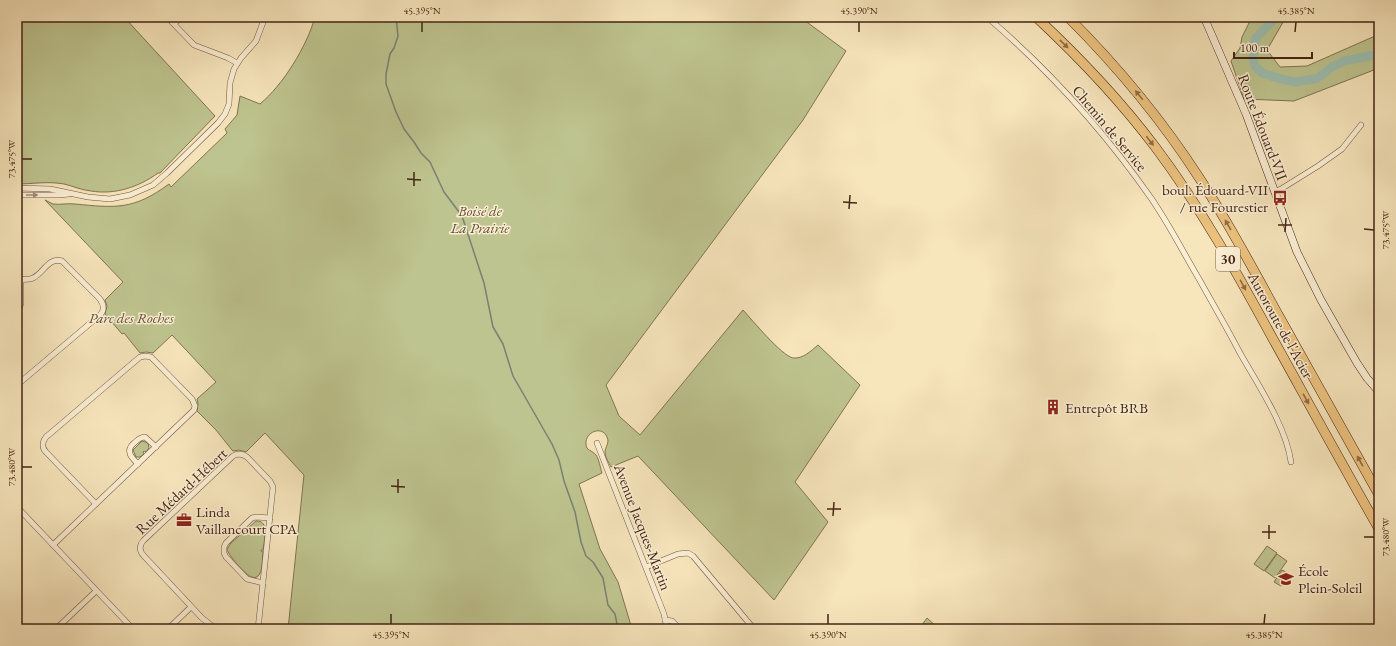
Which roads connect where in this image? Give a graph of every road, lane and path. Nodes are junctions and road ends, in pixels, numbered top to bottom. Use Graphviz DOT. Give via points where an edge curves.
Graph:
graph roads {
  1 [pos="167,17"];
  2 [pos="181,17"];
  3 [pos="265,17"];
  4 [pos="987,17"];
  5 [pos="1036,17"];
  6 [pos="1068,17"];
  7 [pos="1204,17"];
  8 [pos="174,24"];
  9 [pos="237,63"];
  10 [pos="1361,125"];
  11 [pos="18,188"];
  12 [pos="1274,192"];
  13 [pos="70,194"];
  14 [pos="18,195"];
  15 [pos="17,215"];
  16 [pos="19,280"];
  17 [pos="17,310"];
  18 [pos="17,385"];
  19 [pos="1379,392"];
  20 [pos="597,443"];
  21 [pos="156,447"];
  22 [pos="1291,462"];
  23 [pos="138,464"];
  24 [pos="1379,495"];
  25 [pos="96,504"];
  26 [pos="17,507"];
  27 [pos="270,518"];
  28 [pos="1379,529"];
  29 [pos="53,545"];
  30 [pos="646,567"];
  31 [pos="263,583"];
  32 [pos="96,591"];
  33 [pos="191,607"];
  34 [pos="665,620"];
  35 [pos="56,629"];
  36 [pos="133,629"];
  37 [pos="168,629"];
  38 [pos="216,629"];
  39 [pos="258,629"];
  40 [pos="667,629"];
  41 [pos="680,629"];
  42 [pos="754,629"];
  43 [pos="1243,629"];
  44 [pos="1255,629"];
  1 -- 8 [label="street"];
  2 -- 8 [label="street"];
  3 -- 9 [label="street" via="256,41"];
  4 -- 22 [label="street, Chemin de Service" via="1020,46 1074,102 1151,199 1186,256 1272,410 1287,445"];
  5 -- 28 [label="highway, Autoroute de l'Acier / 30, one-way" via="1113,95 1187,191 1237,274"];
  24 -- 6 [label="highway, Autoroute de l'Acier / 30, one-way" via="1200,179 1140,97"];
  7 -- 12 [label="main road, Route Édouard-VII" via="1235,88"];
  8 -- 9 [label="street" via="194,45"];
  9 -- 13 [label="street" via="231,77 230,102 225,114 156,182 134,194 115,198 99,199"];
  10 -- 12 [label="street" via="1342,149"];
  11 -- 13 [label="street" via="50,189"];
  11 -- 14 [label="street"];
  12 -- 19 [label="main road, Route Édouard-VII" via="1306,272 1361,369"];
  14 -- 13 [label="street, one-way"];
  14 -- 15 [label="street"];
  16 -- 17 [label="street" via="21,304"];
  16 -- 18 [label="street" via="33,278 52,261 62,260 100,299 103,306 100,315"];
  20 -- 30 [label="street, Avenue Jacques-Martin"];
  21 -- 23 [label="street"];
  21 -- 23 [label="street" via="148,438 139,438 129,450"];
  21 -- 25 [label="street" via="192,413 195,406 192,399 153,358 145,356 134,362 43,442 46,452"];
  23 -- 25 [label="street"];
  25 -- 29 [label="street"];
  26 -- 29 [label="street"];
  27 -- 31 [label="street, Rue Médard-Hébert"];
  27 -- 31 [label="street" via="252,518 226,543 224,549 226,557 245,578"];
  27 -- 33 [label="street, Rue Médard-Hébert" via="272,484 247,457 238,454 142,542 142,554"];
  29 -- 32 [label="street"];
  30 -- 34 [label="street, Avenue Jacques-Martin"];
  30 -- 42 [label="street" via="678,554 688,553"];
  31 -- 39 [label="street, Rue Médard-Hébert"];
  32 -- 35 [label="street"];
  32 -- 36 [label="street"];
  33 -- 37 [label="street"];
  33 -- 38 [label="street, Rue Médard-Hébert"];
  34 -- 40 [label="street, Avenue Jacques-Martin"];
  34 -- 41 [label="street" via="672,621"];
  43 -- 44 [label="street"];
}
